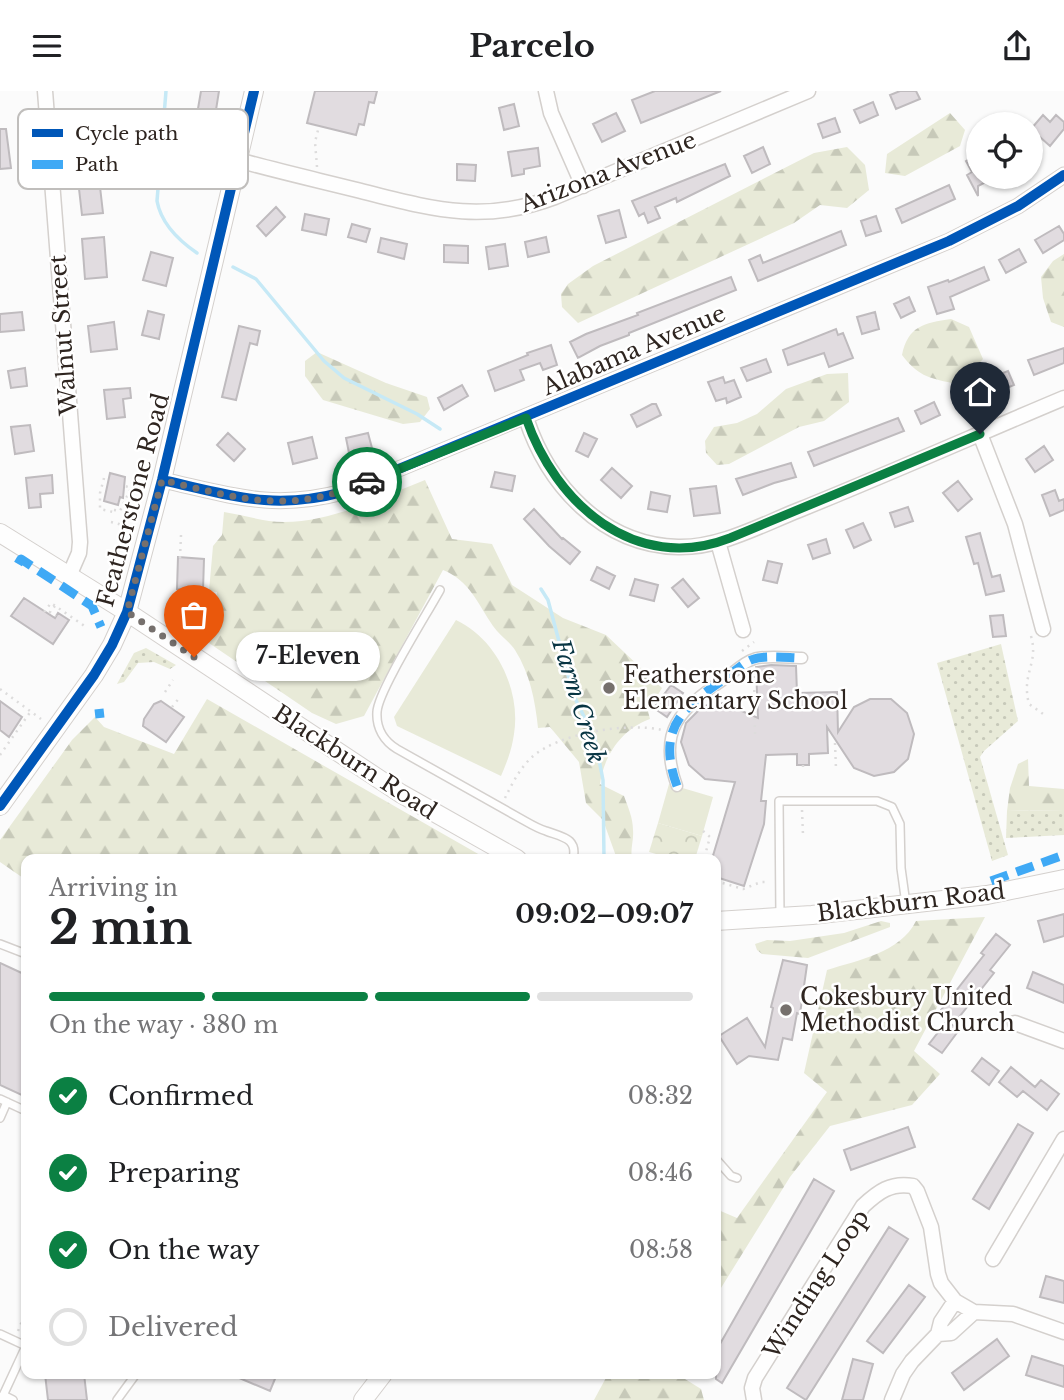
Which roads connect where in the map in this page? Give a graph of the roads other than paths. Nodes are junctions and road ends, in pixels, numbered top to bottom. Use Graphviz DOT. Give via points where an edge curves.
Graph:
graph roads {
  1 [pos="45,91"];
  2 [pos="254,91"];
  3 [pos="546,91"];
  4 [pos="808,91"];
  5 [pos="46,109"];
  6 [pos="248,115"];
  7 [pos="248,163"];
  8 [pos="1064,175"];
  9 [pos="583,186"];
  10 [pos="53,189"];
  11 [pos="230,189"];
  12 [pos="1064,398"];
  13 [pos="526,418"];
  14 [pos="980,434"];
  15 [pos="162,480"];
  16 [pos="0,534"];
  17 [pos="718,542"];
  18 [pos="69,576"];
  19 [pos="440,590"];
  20 [pos="127,612"];
  21 [pos="1036,629"];
  22 [pos="748,632"];
  23 [pos="802,658"];
  24 [pos="677,786"];
  25 [pos="0,806"];
  26 [pos="508,854"];
  27 [pos="574,854"];
  28 [pos="1064,879"];
  29 [pos="905,904"];
  30 [pos="780,918"];
  31 [pos="721,921"];
  32 [pos="0,944"];
  33 [pos="21,952"];
  34 [pos="1014,1023"];
  35 [pos="1064,1041"];
  36 [pos="4,1100"];
  37 [pos="21,1108"];
  38 [pos="0,1118"];
  39 [pos="1064,1139"];
  40 [pos="721,1164"];
  41 [pos="737,1178"];
  42 [pos="993,1259"];
  43 [pos="955,1301"];
  44 [pos="974,1311"];
  45 [pos="1064,1332"];
  46 [pos="0,1334"];
  47 [pos="939,1334"];
  48 [pos="21,1344"];
  49 [pos="21,1357"];
  50 [pos="132,1379"];
  51 [pos="379,1379"];
  52 [pos="2,1397"];
  53 [pos="13,1400"];
  54 [pos="117,1400"];
  55 [pos="363,1400"];
  56 [pos="754,1400"];
  57 [pos="892,1400"];
  1 -- 5 [label="street, Walnut Street"];
  2 -- 6 [label="street, Featherstone Road"];
  3 -- 9 [label="street"];
  4 -- 9 [label="street, Arizona Avenue"];
  7 -- 9 [label="street, Arizona Avenue" via="455,212 531,206"];
  8 -- 13 [label="street, Alabama Avenue" via="949,241"];
  10 -- 18 [label="street, Walnut Street" via="80,542"];
  11 -- 15 [label="street, Featherstone Road"];
  12 -- 14 [label="street"];
  13 -- 15 [label="street, Alabama Avenue" via="320,498 263,502"];
  13 -- 17 [label="street" via="554,476 601,524 659,546"];
  14 -- 17 [label="street"];
  14 -- 21 [label="street" via="1015,524"];
  15 -- 20 [label="street, Featherstone Road"];
  16 -- 18 [label="street, Blackburn Road"];
  17 -- 22 [label="street"];
  18 -- 20 [label="street, Blackburn Road"];
  19 -- 27 [label="lane" via="381,698 377,709 383,735 393,747 500,807 569,839"];
  20 -- 25 [label="street, Featherstone Road" via="98,668"];
  20 -- 26 [label="street, Blackburn Road" via="400,793"];
  23 -- 24 [label="street" via="754,659 694,700 680,715 673,733 670,765"];
  28 -- 29 [label="street, Blackburn Road" via="987,895"];
  29 -- 30 [label="street, Blackburn Road"];
  29 -- 30 [label="lane" via="900,824 892,807 877,801 779,800"];
  30 -- 31 [label="street, Blackburn Road"];
  32 -- 33 [label="lane"];
  34 -- 35 [label="street"];
  36 -- 37 [label="lane"];
  36 -- 38 [label="lane"];
  39 -- 42 [label="street"];
  40 -- 41 [label="lane"];
  43 -- 44 [label="street"];
  43 -- 47 [label="street"];
  43 -- 56 [label="street, Winding Loop" via="941,1283 931,1227 917,1191 907,1185 882,1190 863,1206 761,1369 752,1388"];
  44 -- 45 [label="street" via="1013,1314"];
  44 -- 47 [label="street" via="951,1333"];
  46 -- 48 [label="lane"];
  47 -- 57 [label="street" via="912,1361"];
  49 -- 52 [label="lane"];
  50 -- 54 [label="lane"];
  51 -- 55 [label="street"];
  52 -- 53 [label="lane"];
}
